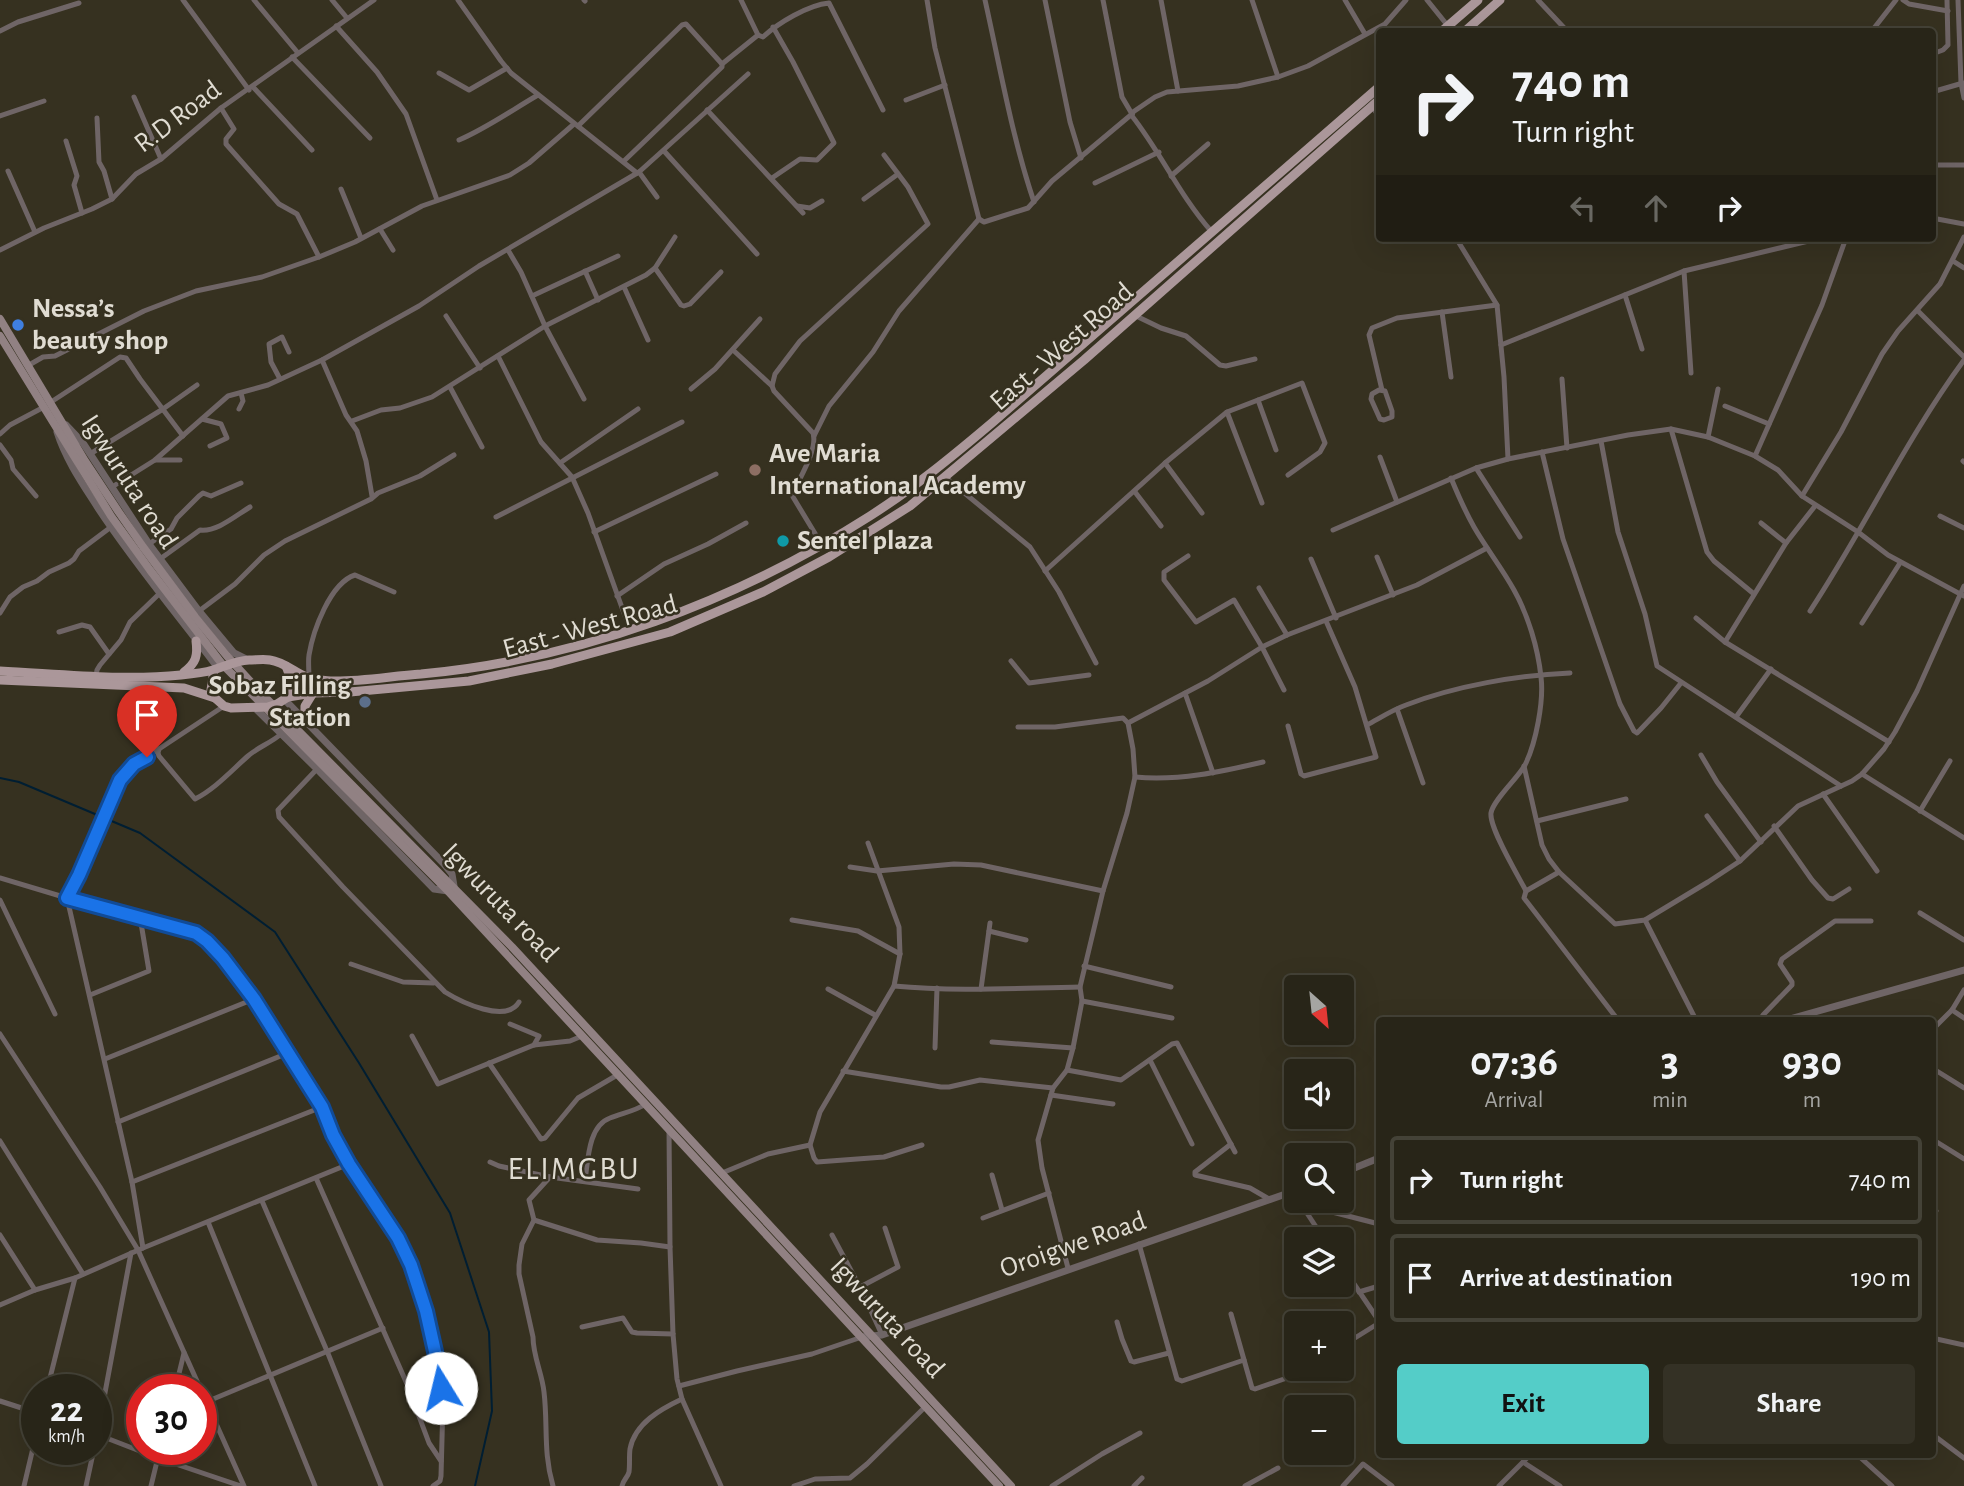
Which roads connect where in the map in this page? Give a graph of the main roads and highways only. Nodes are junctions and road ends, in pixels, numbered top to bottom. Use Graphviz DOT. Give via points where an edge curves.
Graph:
graph roads {
  1 [pos="1478,0"];
  2 [pos="1500,0"];
  3 [pos="1446,28"];
  4 [pos="1468,28"];
  5 [pos="1376,90"];
  6 [pos="1376,103"];
  7 [pos="0,319"];
  8 [pos="0,336"];
  9 [pos="48,404"];
  10 [pos="196,641"];
  11 [pos="286,665"];
  12 [pos="216,669"];
  13 [pos="0,671"];
  14 [pos="447,672"];
  15 [pos="181,675"];
  16 [pos="46,678"];
  17 [pos="0,680"];
  18 [pos="450,682"];
  19 [pos="313,693"];
  20 [pos="215,698"];
  21 [pos="286,699"];
  22 [pos="305,721"];
  23 [pos="451,889"];
  24 [pos="999,1486"];
  25 [pos="1011,1486"];
  1 -- 3 [label="main road"];
  2 -- 4 [label="main road"];
  5 -- 14 [label="main road, East - West Road" via="959,450 901,495 822,545 675,615 541,655"];
  6 -- 18 [label="main road, East - West Road" via="945,477 910,506 829,557 675,630 552,664"];
  7 -- 9 [label="main road, Igwuruta road"];
  8 -- 9 [label="main road, Igwuruta road"];
  9 -- 23 [label="main road, Igwuruta road" via="168,593 305,743"];
  10 -- 15 [label="main road" via="196,661"];
  11 -- 12 [label="main road" via="249,660"];
  11 -- 14 [label="main road, East - West Road" via="309,678 330,681"];
  11 -- 21 [label="main road" via="292,682"];
  12 -- 15 [label="main road"];
  12 -- 20 [label="main road" via="211,690"];
  13 -- 16 [label="main road"];
  14 -- 18 [label="main road"];
  15 -- 16 [label="main road"];
  16 -- 17 [label="main road"];
  16 -- 20 [label="main road" via="184,688"];
  18 -- 19 [label="main road, East - West Road"];
  19 -- 21 [label="main road, East - West Road"];
  19 -- 22 [label="main road" via="304,706"];
  20 -- 21 [label="main road, East - West Road" via="232,708 255,708"];
  23 -- 24 [label="main road, Igwuruta road"];
  23 -- 25 [label="main road, Igwuruta road" via="878,1336"];
}
